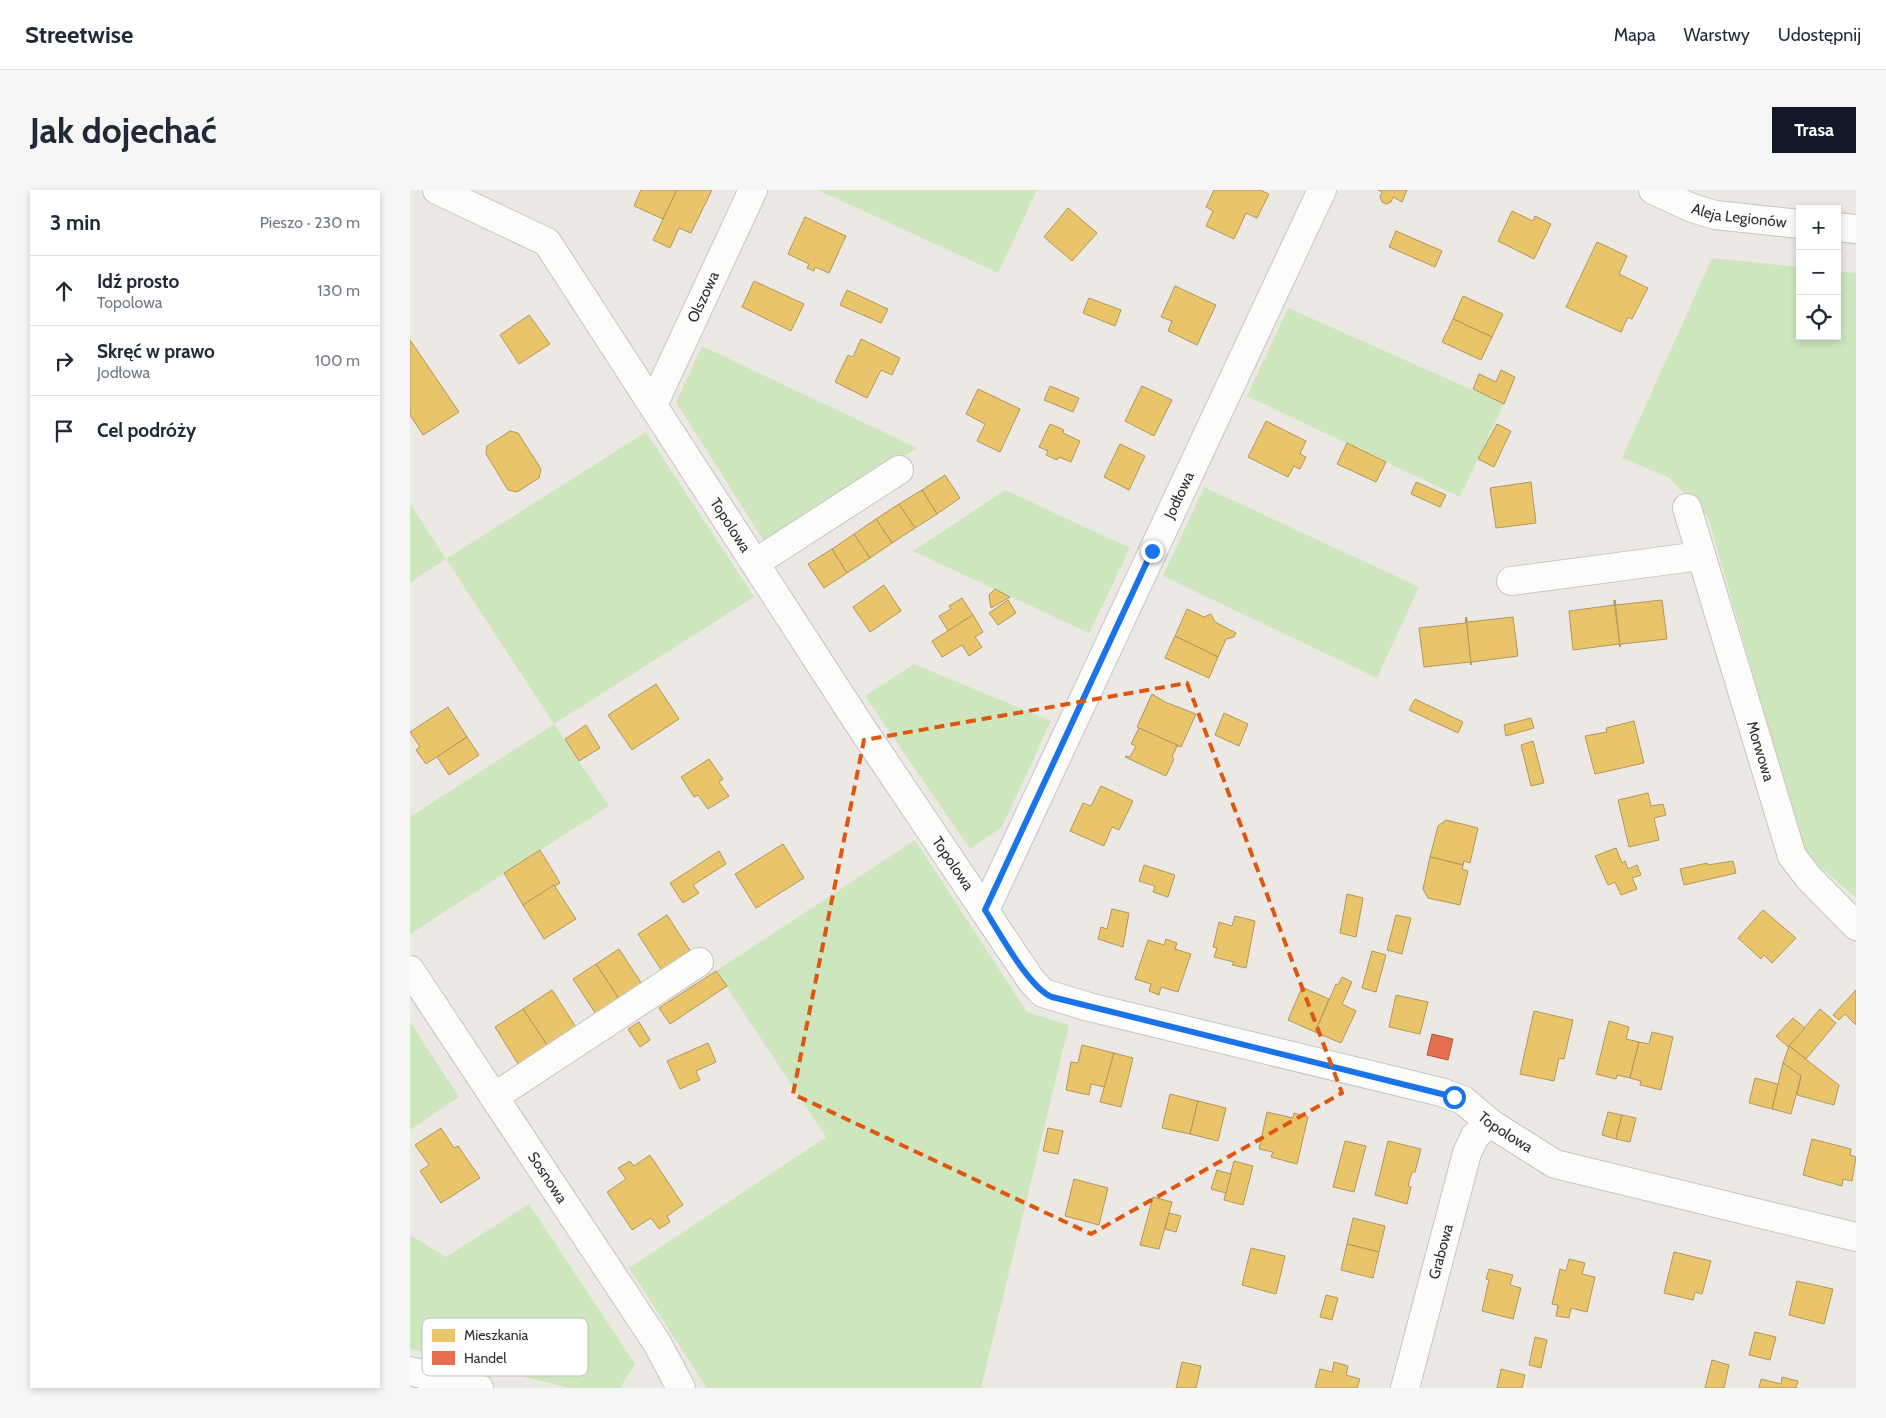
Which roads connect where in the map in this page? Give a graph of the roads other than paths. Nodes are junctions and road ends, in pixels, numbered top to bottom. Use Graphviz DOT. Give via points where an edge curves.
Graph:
graph roads {
  1 [pos="437,190"];
  2 [pos="753,190"];
  3 [pos="1322,190"];
  4 [pos="1653,190"];
  5 [pos="1796,224"];
  6 [pos="1841,227"];
  7 [pos="1856,229"];
  8 [pos="653,405"];
  9 [pos="899,470"];
  10 [pos="1687,508"];
  11 [pos="1700,556"];
  12 [pos="755,563"];
  13 [pos="1511,581"];
  14 [pos="985,910"];
  15 [pos="1856,926"];
  16 [pos="699,962"];
  17 [pos="410,970"];
  18 [pos="494,1097"];
  19 [pos="1490,1123"];
  20 [pos="1856,1237"];
  21 [pos="430,1376"];
  22 [pos="479,1388"];
  23 [pos="681,1388"];
  24 [pos="1405,1388"];
  1 -- 8 [label="street, Topolowa" via="547,242"];
  2 -- 8 [label="street, Olszowa"];
  3 -- 14 [label="street, Jodłowa"];
  4 -- 5 [label="street, Aleja Legionów" via="1692,208 1715,214"];
  6 -- 7 [label="street"];
  8 -- 12 [label="street, Topolowa"];
  9 -- 12 [label="street"];
  10 -- 11 [label="street, Morwowa"];
  11 -- 13 [label="street"];
  11 -- 15 [label="street, Morwowa" via="1792,856"];
  12 -- 14 [label="street, Topolowa"];
  14 -- 19 [label="street, Topolowa" via="1043,993 1099,1010 1441,1092 1463,1100"];
  16 -- 18 [label="street"];
  17 -- 18 [label="street, Sosnowa"];
  18 -- 23 [label="street, Sosnowa" via="657,1343"];
  19 -- 20 [label="street, Topolowa" via="1554,1164"];
  19 -- 24 [label="street, Grabowa" via="1475,1136 1467,1153"];
  21 -- 22 [label="street"];
}
